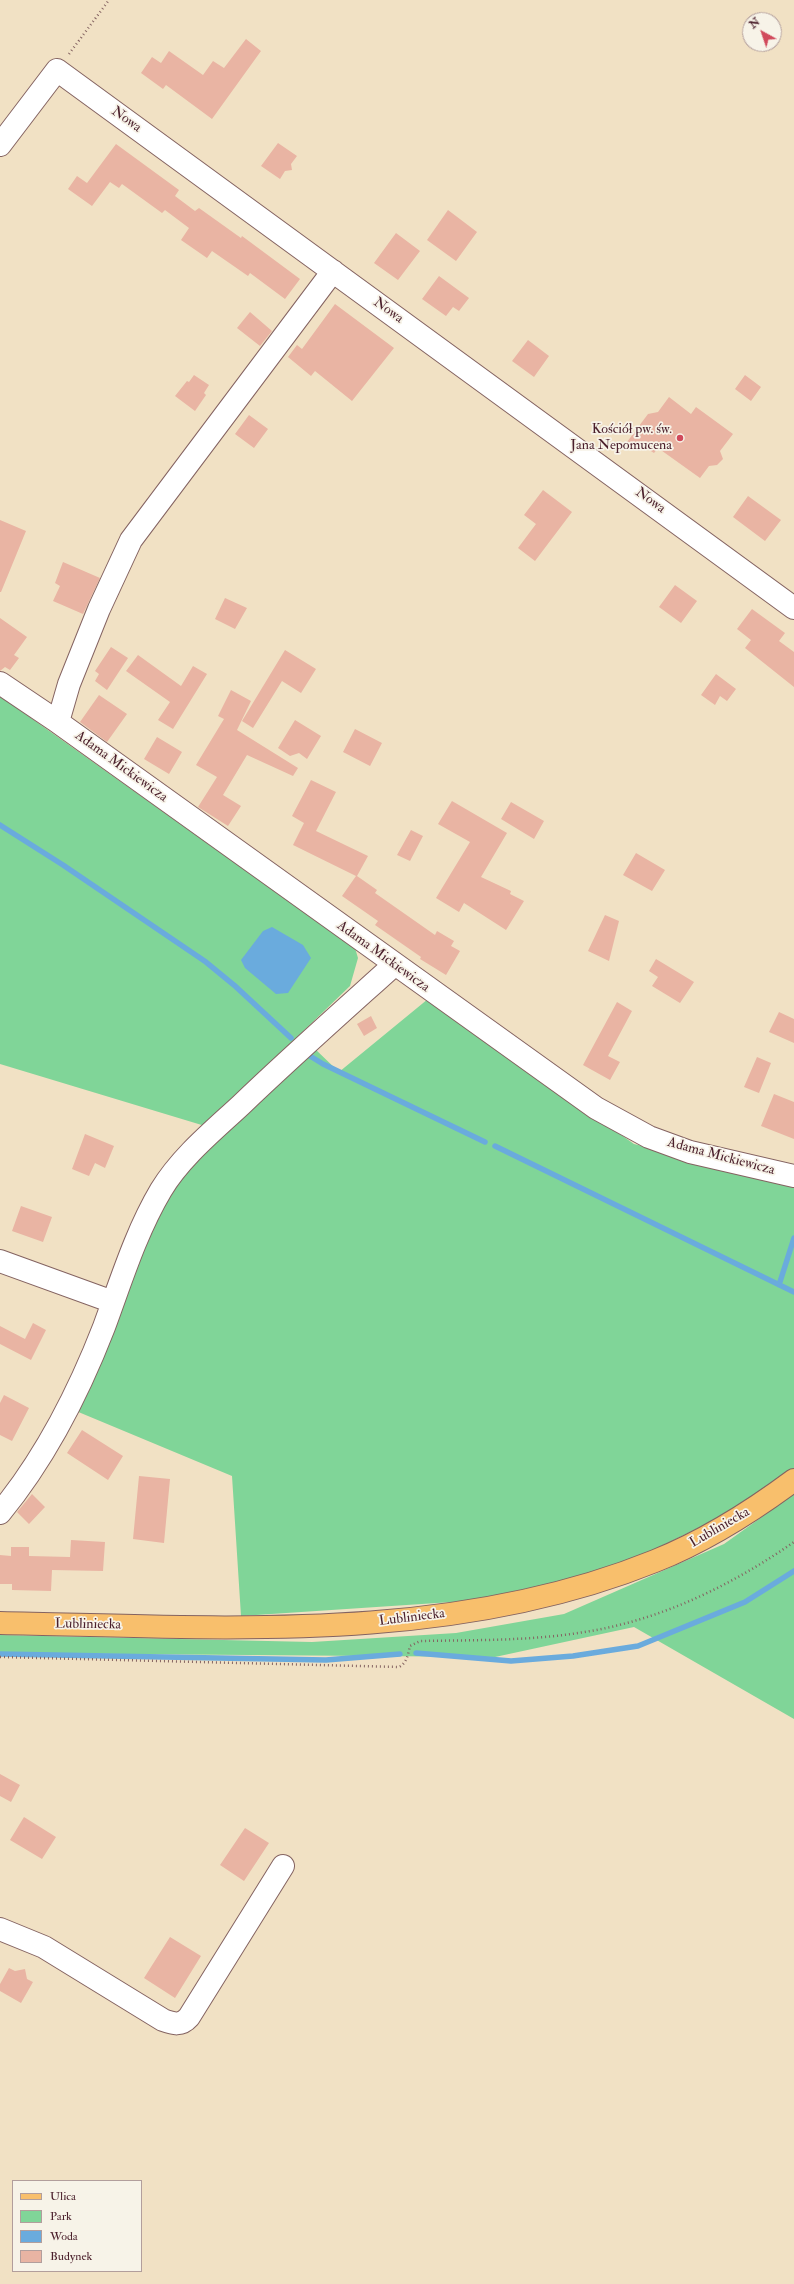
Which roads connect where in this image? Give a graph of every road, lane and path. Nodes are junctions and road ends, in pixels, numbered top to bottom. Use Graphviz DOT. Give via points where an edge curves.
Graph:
graph roads {
  1 [pos="109,0"];
  2 [pos="57,70"];
  3 [pos="0,145"];
  4 [pos="333,271"];
  5 [pos="794,608"];
  6 [pos="0,683"];
  7 [pos="58,722"];
  8 [pos="394,965"];
  9 [pos="794,1176"];
  10 [pos="0,1261"];
  11 [pos="113,1302"];
  12 [pos="794,1480"];
  13 [pos="0,1513"];
  14 [pos="0,1623"];
  15 [pos="283,1866"];
  16 [pos="0,1929"];
  1 -- 2 [label="path"];
  2 -- 3 [label="street"];
  2 -- 4 [label="street, Nowa"];
  4 -- 5 [label="street, Nowa"];
  4 -- 7 [label="street" via="131,540 99,609 69,684"];
  6 -- 7 [label="street, Adama Mickiewicza"];
  7 -- 8 [label="street, Adama Mickiewicza"];
  8 -- 9 [label="street, Adama Mickiewicza" via="560,1085 629,1127 690,1152"];
  8 -- 11 [label="street" via="226,1119 173,1173 152,1206"];
  10 -- 11 [label="street"];
  11 -- 13 [label="street" via="64,1416 32,1470"];
  12 -- 14 [label="main road, Lubliniecka" via="744,1515 656,1561 586,1585 492,1607 384,1622 262,1628"];
  15 -- 16 [label="street" via="188,2017 178,2024 163,2020 44,1947"];
}
